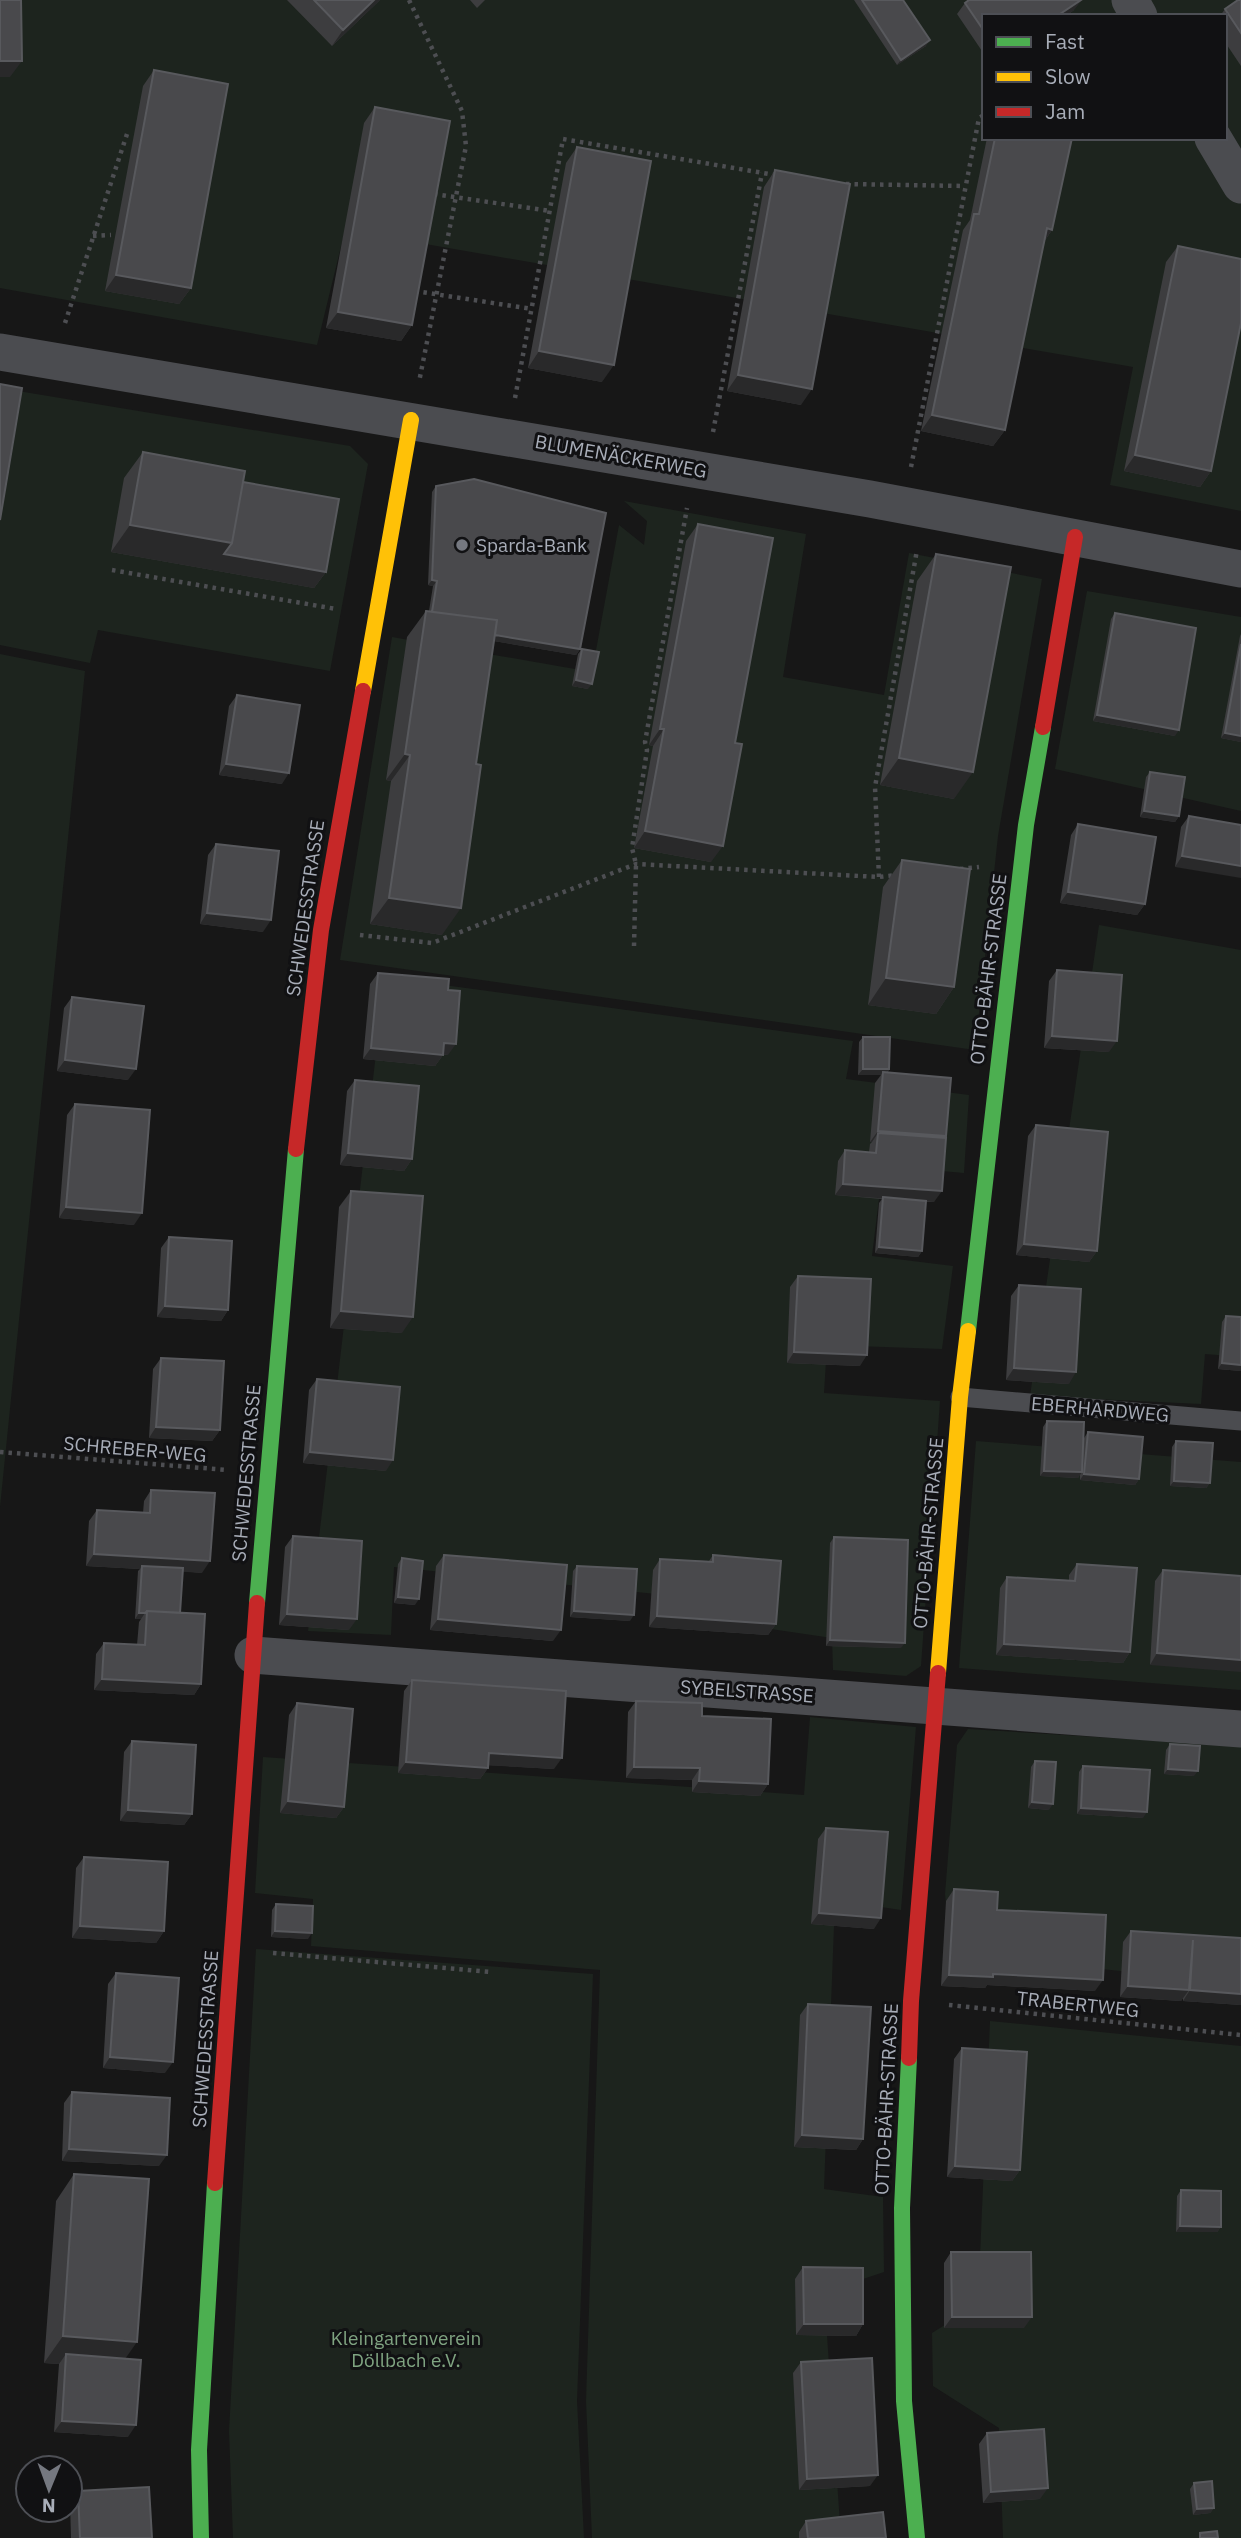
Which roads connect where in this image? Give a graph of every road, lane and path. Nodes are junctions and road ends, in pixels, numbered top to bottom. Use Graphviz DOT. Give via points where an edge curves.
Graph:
graph roads {
  1 [pos="409,0"];
  2 [pos="982,116"];
  3 [pos="127,134"];
  4 [pos="1214,140"];
  5 [pos="762,173"];
  6 [pos="786,176"];
  7 [pos="835,183"];
  8 [pos="1241,185"];
  9 [pos="964,186"];
  10 [pos="435,194"];
  11 [pos="457,197"];
  12 [pos="550,211"];
  13 [pos="111,235"];
  14 [pos="93,236"];
  15 [pos="415,291"];
  16 [pos="437,295"];
  17 [pos="532,309"];
  18 [pos="0,352"];
  19 [pos="53,361"];
  20 [pos="411,420"];
  21 [pos="508,437"];
  22 [pos="700,470"];
  23 [pos="914,507"];
  24 [pos="1074,537"];
  25 [pos="1241,569"];
  26 [pos="112,570"];
  27 [pos="374,616"];
  28 [pos="1022,862"];
  29 [pos="636,864"];
  30 [pos="957,869"];
  31 [pos="905,874"];
  32 [pos="879,877"];
  33 [pos="321,930"];
  34 [pos="634,947"];
  35 [pos="960,1397"];
  36 [pos="1241,1421"];
  37 [pos="0,1452"];
  38 [pos="267,1473"];
  39 [pos="253,1655"];
  40 [pos="935,1705"];
  41 [pos="1241,1729"];
  42 [pos="264,1952"];
  43 [pos="491,1972"];
  44 [pos="911,2001"];
  45 [pos="1241,2035"];
  46 [pos="201,2538"];
  47 [pos="917,2538"];
  1 -- 11 [label="path" via="462,111 466,146"];
  2 -- 9 [label="path"];
  3 -- 14 [label="path"];
  4 -- 8 [label="street"];
  5 -- 6 [label="path"];
  5 -- 12 [label="path" via="563,139"];
  5 -- 22 [label="path"];
  7 -- 9 [label="path"];
  9 -- 23 [label="path"];
  10 -- 11 [label="path"];
  11 -- 12 [label="path"];
  11 -- 16 [label="path"];
  12 -- 17 [label="path"];
  13 -- 14 [label="path"];
  14 -- 19 [label="path"];
  15 -- 16 [label="path"];
  16 -- 17 [label="path"];
  16 -- 20 [label="path"];
  17 -- 21 [label="path"];
  18 -- 19 [label="street, BLUMENÄCKERWEG"];
  19 -- 20 [label="street, BLUMENÄCKERWEG"];
  20 -- 21 [label="street, BLUMENÄCKERWEG"];
  20 -- 27 [label="street, SCHWEDESSTRASSE"];
  21 -- 22 [label="street, BLUMENÄCKERWEG"];
  22 -- 23 [label="street, BLUMENÄCKERWEG"];
  22 -- 29 [label="path" via="645,742 632,848"];
  23 -- 24 [label="street, BLUMENÄCKERWEG"];
  23 -- 32 [label="path" via="875,787"];
  24 -- 25 [label="street, BLUMENÄCKERWEG"];
  24 -- 28 [label="street, OTTO-BÄHR-STRASSE"];
  26 -- 27 [label="path"];
  27 -- 33 [label="street, SCHWEDESSTRASSE"];
  28 -- 30 [label="path"];
  28 -- 35 [label="street, OTTO-BÄHR-STRASSE"];
  29 -- 32 [label="path"];
  29 -- 33 [label="path" via="432,943"];
  29 -- 34 [label="path"];
  31 -- 32 [label="path"];
  33 -- 38 [label="street, SCHWEDESSTRASSE" via="297,1134"];
  35 -- 36 [label="lane, EBERHARDWEG"];
  35 -- 40 [label="street, OTTO-BÄHR-STRASSE"];
  37 -- 38 [label="path, SCHREBER-WEG"];
  38 -- 39 [label="street, SCHWEDESSTRASSE"];
  39 -- 40 [label="street, SYBELSTRASSE"];
  39 -- 46 [label="street, SCHWEDESSTRASSE" via="206,2308 199,2451"];
  40 -- 41 [label="street, SYBELSTRASSE"];
  40 -- 44 [label="street, OTTO-BÄHR-STRASSE"];
  42 -- 43 [label="path"];
  44 -- 45 [label="path, TRABERTWEG"];
  44 -- 47 [label="street, OTTO-BÄHR-STRASSE" via="902,2208 904,2401"];
}
